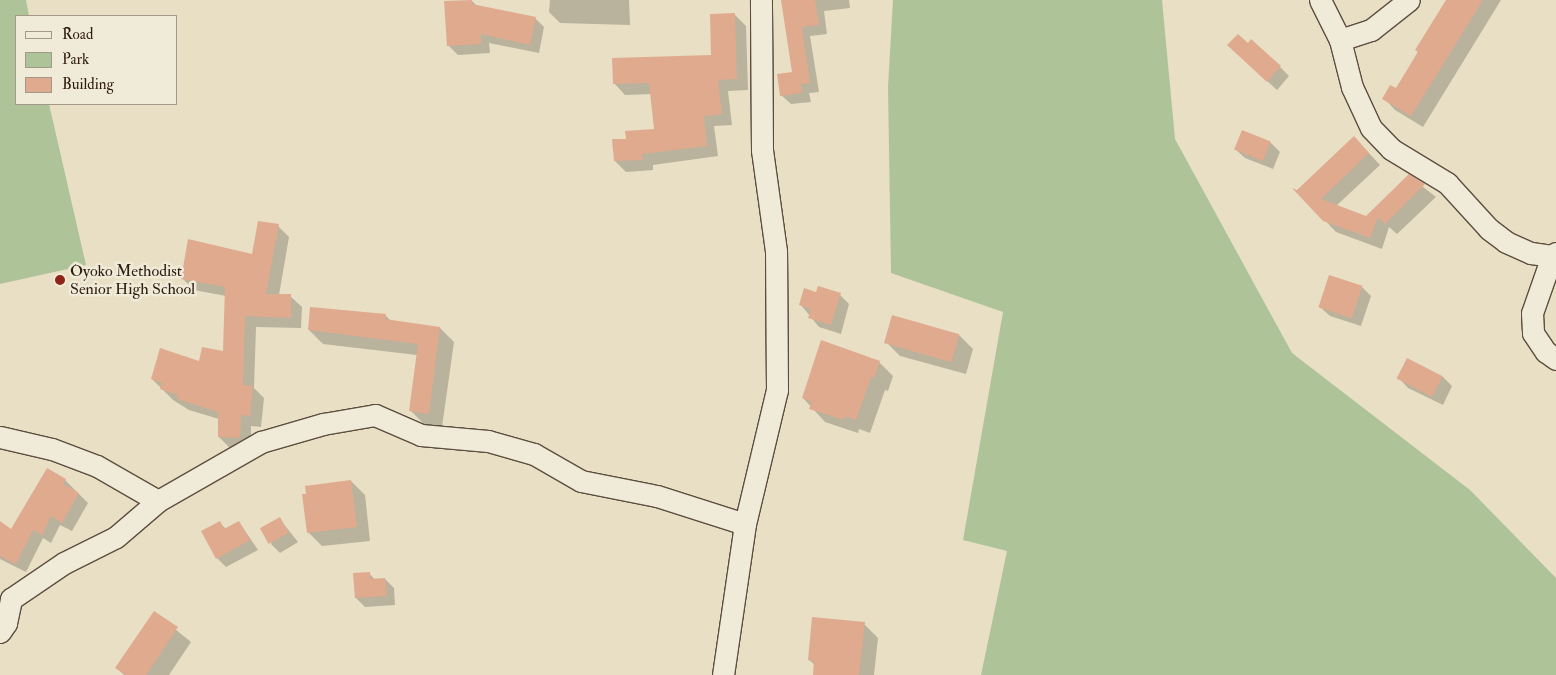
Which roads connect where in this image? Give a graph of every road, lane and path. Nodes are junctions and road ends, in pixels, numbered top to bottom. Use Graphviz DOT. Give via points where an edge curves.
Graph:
graph roads {
  1 [pos="761,0"];
  2 [pos="1320,0"];
  3 [pos="1409,0"];
  4 [pos="1340,40"];
  5 [pos="1554,254"];
  6 [pos="1556,359"];
  7 [pos="0,437"];
  8 [pos="158,501"];
  9 [pos="745,524"];
  10 [pos="0,632"];
  11 [pos="723,675"];
  1 -- 9 [label="street" via="762,150 776,251 777,390"];
  2 -- 4 [label="street"];
  3 -- 4 [label="street" via="1371,30"];
  4 -- 5 [label="street" via="1354,95 1370,128 1391,149 1447,183 1489,230 1506,242 1531,252"];
  5 -- 6 [label="street" via="1533,320 1534,333 1546,352"];
  7 -- 8 [label="street" via="52,449 98,466"];
  8 -- 9 [label="street" via="262,442 324,424 375,415 421,435 488,441 534,454 581,481 657,496"];
  8 -- 10 [label="street" via="116,537 64,563 11,599 6,623"];
  9 -- 11 [label="street"];
}
